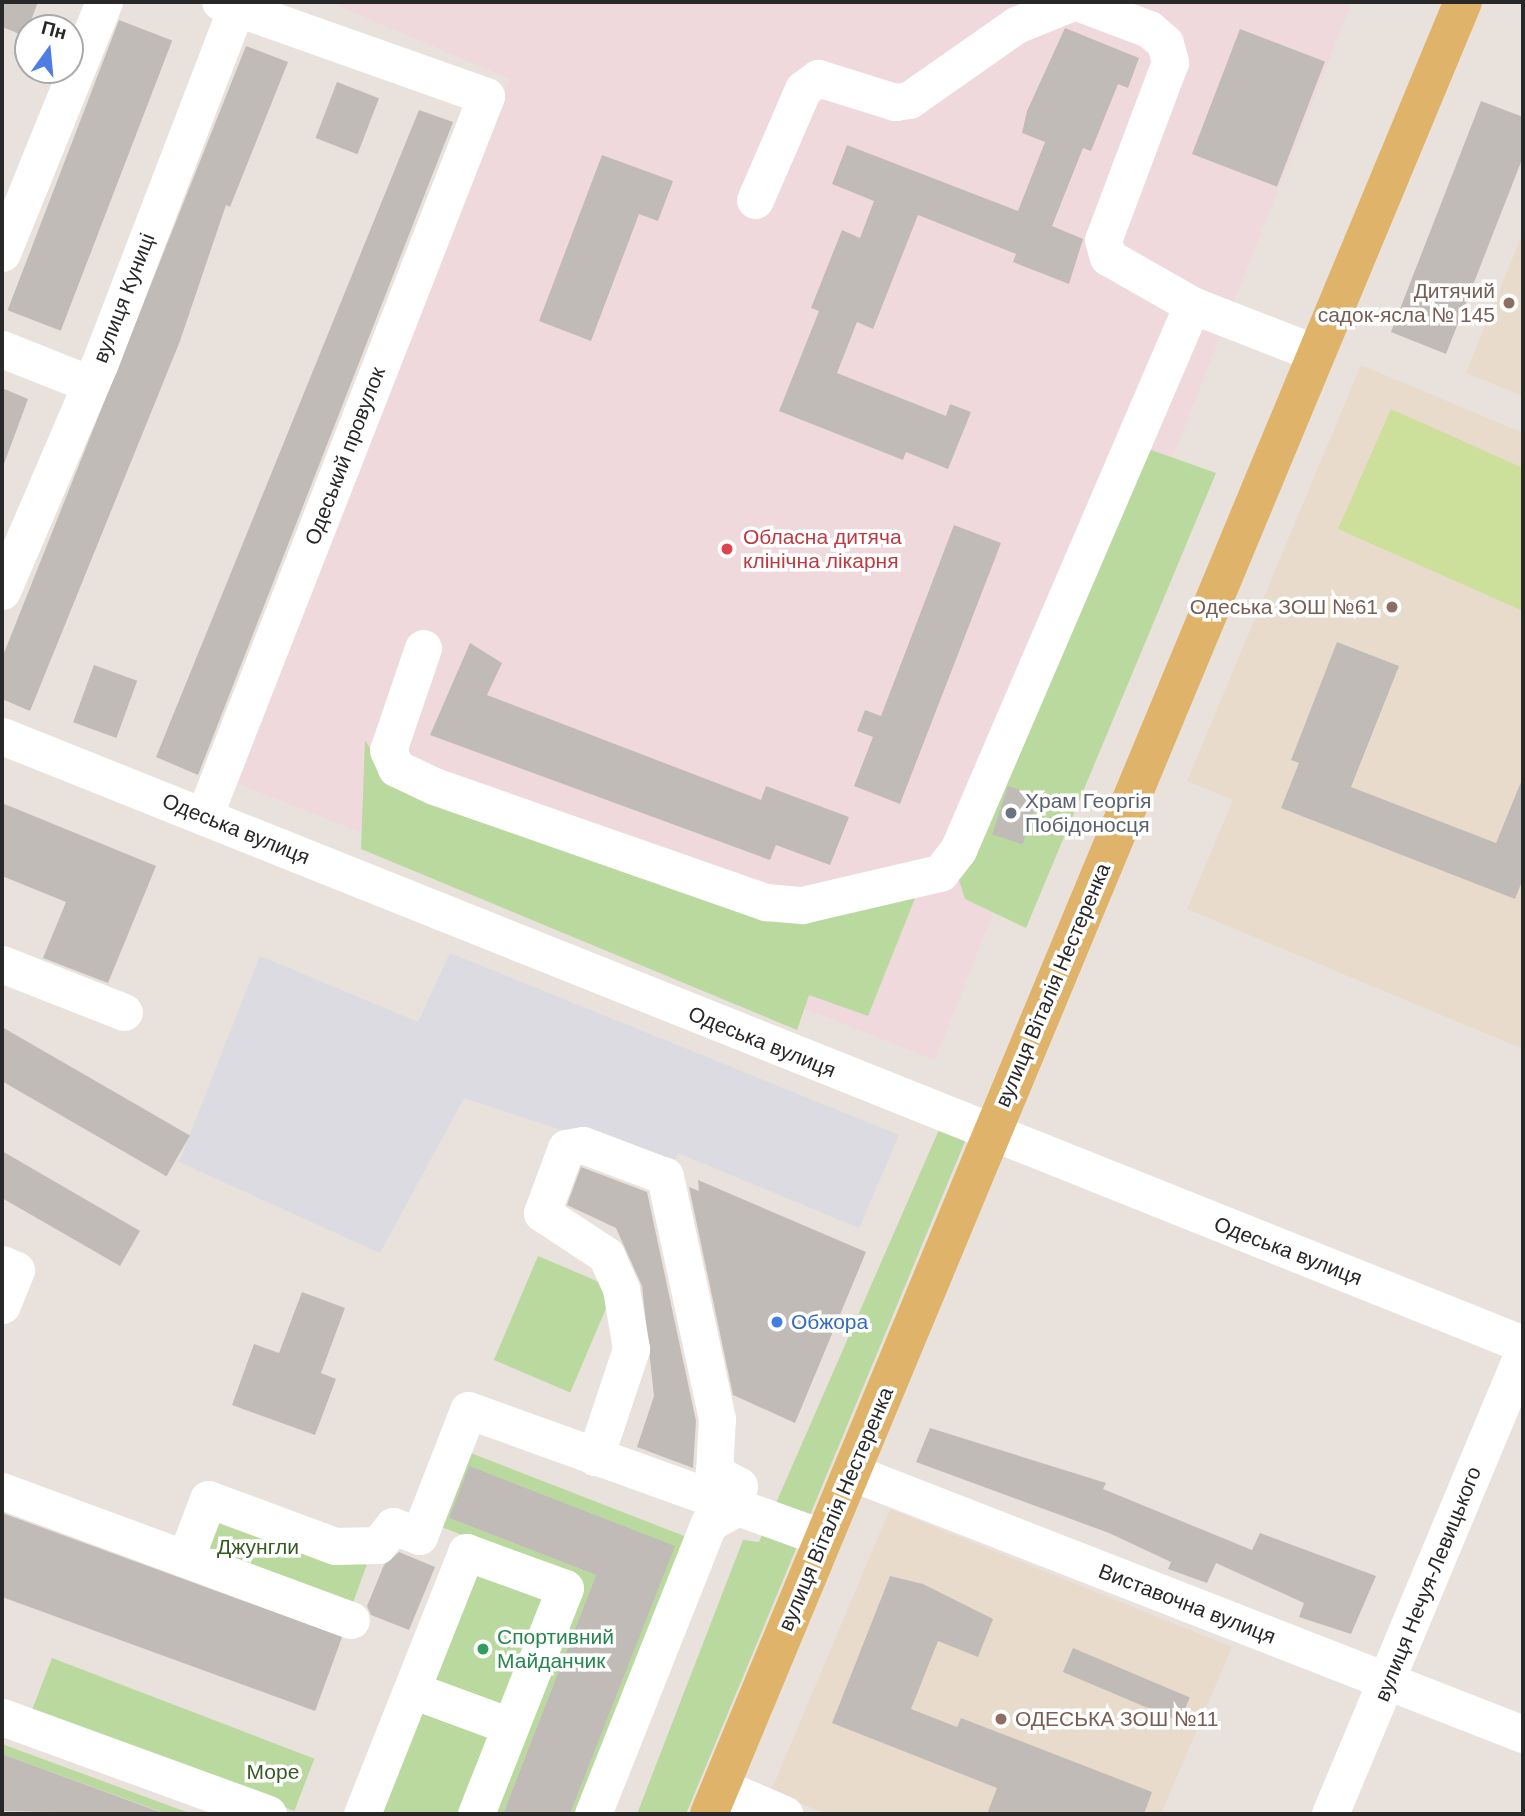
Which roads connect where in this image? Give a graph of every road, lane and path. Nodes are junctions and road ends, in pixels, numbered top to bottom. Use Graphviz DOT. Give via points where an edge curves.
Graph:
graph roads {
  1 [pos="104,2"];
  2 [pos="1075,2"];
  3 [pos="1463,2"];
  4 [pos="231,4"];
  5 [pos="755,200"];
  6 [pos="2,253"];
  7 [pos="1192,305"];
  8 [pos="2,349"];
  9 [pos="1315,353"];
  10 [pos="90,384"];
  11 [pos="2,591"];
  12 [pos="423,649"];
  13 [pos="2,736"];
  14 [pos="204,816"];
  15 [pos="2,964"];
  16 [pos="124,1012"];
  17 [pos="991,1135"];
  18 [pos="2,1264"];
  19 [pos="2,1305"];
  20 [pos="1523,1343"];
  21 [pos="1523,1353"];
  22 [pos="595,1457"];
  23 [pos="851,1472"];
  24 [pos="2,1490"];
  25 [pos="734,1508"];
  26 [pos="419,1536"];
  27 [pos="824,1538"];
  28 [pos="466,1552"];
  29 [pos="186,1557"];
  30 [pos="351,1620"];
  31 [pos="1388,1682"];
  32 [pos="412,1690"];
  33 [pos="2,1717"];
  34 [pos="510,1726"];
  35 [pos="1523,1734"];
  36 [pos="715,1801"];
  37 [pos="268,1814"];
  38 [pos="362,1814"];
  39 [pos="475,1814"];
  40 [pos="593,1814"];
  41 [pos="784,1814"];
  42 [pos="1330,1814"];
  1 -- 6 [label="street"];
  2 -- 5 [label="street" via="1016,25 909,100 895,103 818,78 803,89"];
  2 -- 7 [label="street" via="1149,29 1165,43 1170,62 1103,240 1108,257 1125,270"];
  3 -- 9 [label="main road, вулиця Віталія Нестеренка"];
  4 -- 10 [label="street, вулиця Куниці"];
  4 -- 14 [label="street, Одеський провулок" via="486,96"];
  7 -- 9 [label="street"];
  7 -- 12 [label="street" via="958,850 940,873 802,905 766,902 434,786 396,768 388,750"];
  8 -- 10 [label="street"];
  9 -- 17 [label="main road, вулиця Віталія Нестеренка"];
  10 -- 11 [label="street, вулиця Куниці"];
  13 -- 14 [label="street, Одеська вулиця"];
  14 -- 17 [label="street, Одеська вулиця"];
  15 -- 16 [label="street"];
  17 -- 20 [label="street, Одеська вулиця"];
  17 -- 23 [label="main road, вулиця Віталія Нестеренка"];
  18 -- 19 [label="street" via="16,1270"];
  21 -- 31 [label="street, вулиця Нечуя-Левицького"];
  22 -- 25 [label="street"];
  22 -- 25 [label="street" via="631,1349 621,1289 606,1255 542,1213 566,1147 583,1145 665,1176 718,1419 715,1472 738,1486"];
  22 -- 26 [label="street" via="468,1410"];
  23 -- 27 [label="main road, вулиця Віталія Нестеренка"];
  23 -- 31 [label="street, Виставочна вулиця"];
  24 -- 29 [label="street"];
  25 -- 27 [label="street"];
  25 -- 40 [label="street" via="709,1523"];
  26 -- 28 [label="street"];
  26 -- 29 [label="street" via="393,1526 378,1545 335,1546 208,1499"];
  27 -- 36 [label="main road, вулиця Віталія Нестеренка"];
  28 -- 32 [label="street"];
  28 -- 34 [label="street" via="565,1588"];
  29 -- 30 [label="street"];
  31 -- 35 [label="street, Виставочна вулиця"];
  31 -- 42 [label="street, вулиця Нечуя-Левицького"];
  32 -- 34 [label="street"];
  32 -- 38 [label="street"];
  33 -- 37 [label="street"];
  34 -- 39 [label="street"];
  36 -- 41 [label="street"];
}
